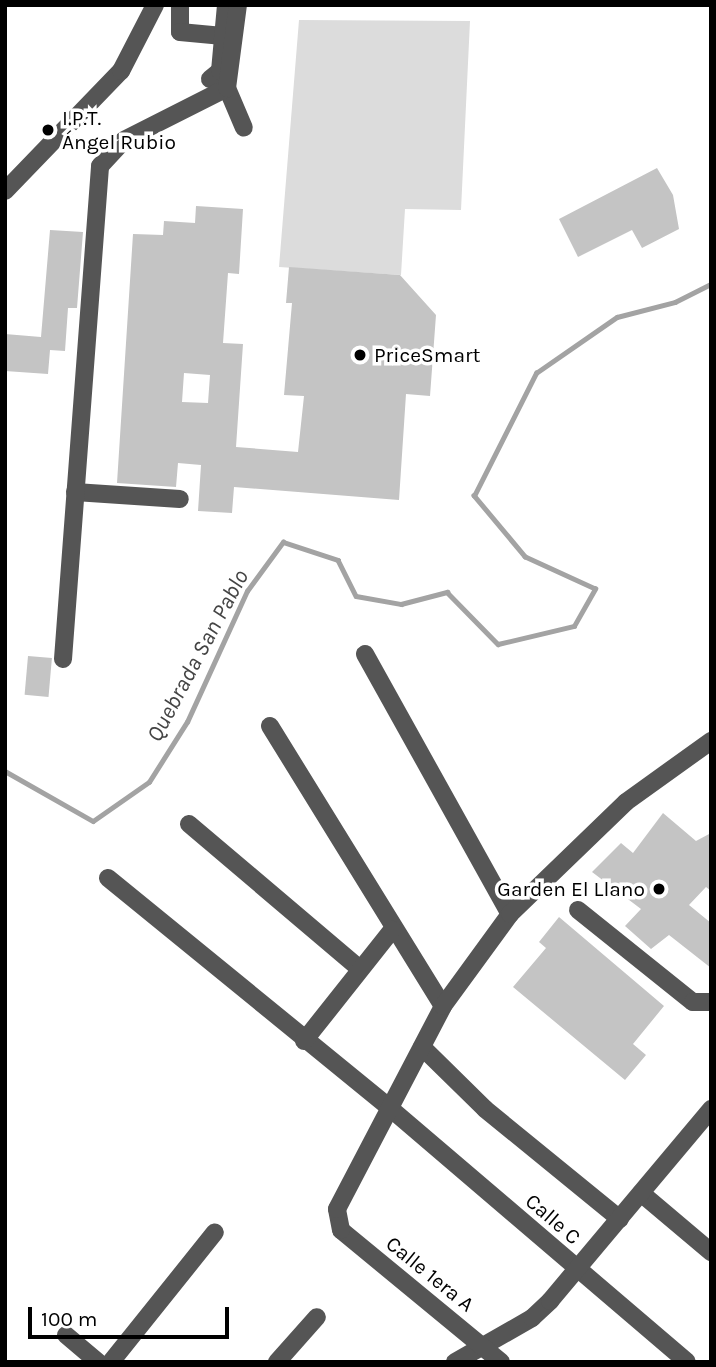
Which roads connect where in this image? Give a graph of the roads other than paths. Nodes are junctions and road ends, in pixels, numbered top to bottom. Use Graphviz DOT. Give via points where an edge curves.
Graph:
graph roads {
  1 [pos="155,5"];
  2 [pos="180,5"];
  3 [pos="226,5"];
  4 [pos="238,5"];
  5 [pos="223,36"];
  6 [pos="210,79"];
  7 [pos="227,88"];
  8 [pos="244,128"];
  9 [pos="5,191"];
  10 [pos="75,492"];
  11 [pos="180,499"];
  12 [pos="365,654"];
  13 [pos="63,659"];
  14 [pos="270,726"];
  15 [pos="711,741"];
  16 [pos="189,824"];
  17 [pos="108,878"];
  18 [pos="579,910"];
  19 [pos="510,914"];
  20 [pos="392,930"];
  21 [pos="360,969"];
  22 [pos="709,1003"];
  23 [pos="443,1006"];
  24 [pos="304,1041"];
  25 [pos="422,1047"];
  26 [pos="391,1109"];
  27 [pos="709,1113"];
  28 [pos="641,1193"];
  29 [pos="620,1219"];
  30 [pos="215,1232"];
  31 [pos="711,1252"];
  32 [pos="578,1271"];
  33 [pos="317,1317"];
  34 [pos="66,1335"];
  35 [pos="481,1345"];
  36 [pos="98,1362"];
  37 [pos="111,1362"];
  38 [pos="277,1362"];
  39 [pos="455,1362"];
  40 [pos="501,1362"];
  41 [pos="687,1362"];
  1 -- 9 [label="street" via="121,71"];
  2 -- 5 [label="street" via="180,32"];
  3 -- 5 [label="street"];
  4 -- 7 [label="street"];
  5 -- 6 [label="street" via="220,71"];
  7 -- 8 [label="street"];
  7 -- 10 [label="street" via="124,140 100,166"];
  10 -- 11 [label="street"];
  10 -- 13 [label="street"];
  12 -- 19 [label="street"];
  14 -- 20 [label="street"];
  15 -- 19 [label="street" via="626,802"];
  16 -- 21 [label="street"];
  17 -- 24 [label="street, Calle C"];
  18 -- 22 [label="street" via="693,1003"];
  19 -- 23 [label="street"];
  20 -- 21 [label="street"];
  20 -- 23 [label="street"];
  21 -- 24 [label="street"];
  23 -- 25 [label="street"];
  24 -- 26 [label="street, Calle C"];
  25 -- 26 [label="street"];
  25 -- 29 [label="street" via="485,1109"];
  26 -- 32 [label="street, Calle C"];
  26 -- 35 [label="street, Calle 1era A" via="340,1201 336,1216 341,1230"];
  27 -- 28 [label="street"];
  28 -- 29 [label="street"];
  28 -- 31 [label="street"];
  29 -- 32 [label="street"];
  30 -- 37 [label="street"];
  32 -- 35 [label="street" via="532,1318"];
  32 -- 41 [label="street, Calle C"];
  33 -- 38 [label="street"];
  34 -- 36 [label="street"];
  35 -- 39 [label="street"];
  35 -- 40 [label="street, Calle 1era A"];
}
